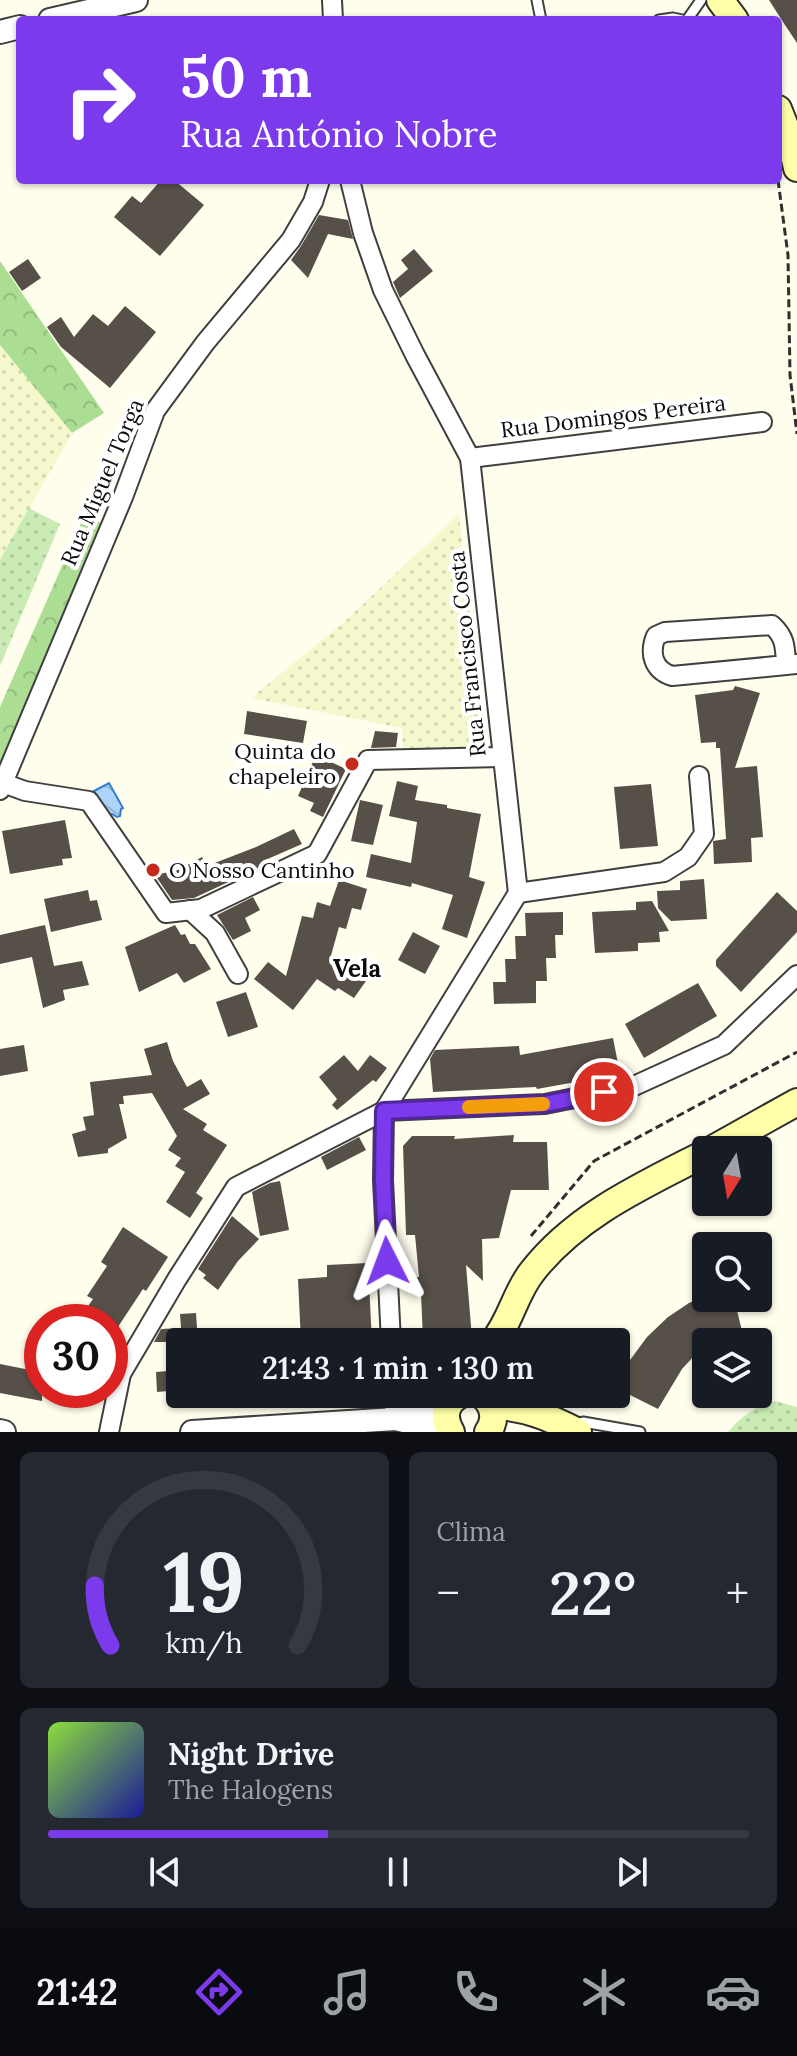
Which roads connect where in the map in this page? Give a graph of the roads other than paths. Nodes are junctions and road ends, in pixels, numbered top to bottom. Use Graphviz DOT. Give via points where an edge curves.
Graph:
graph roads {
  1 [pos="136,0"];
  2 [pos="701,0"];
  3 [pos="67,16"];
  4 [pos="687,16"];
  5 [pos="787,120"];
  6 [pos="797,168"];
  7 [pos="319,184"];
  8 [pos="351,184"];
  9 [pos="762,422"];
  10 [pos="470,458"];
  11 [pos="791,663"];
  12 [pos="502,757"];
  13 [pos="699,776"];
  14 [pos="1,787"];
  15 [pos="518,893"];
  16 [pos="190,910"];
  17 [pos="238,974"];
  18 [pos="797,975"];
  19 [pos="797,1102"];
  20 [pos="384,1111"];
  21 [pos="736,1136"];
  22 [pos="692,1160"];
  23 [pos="390,1328"];
  24 [pos="504,1328"];
  25 [pos="395,1408"];
  26 [pos="425,1408"];
  27 [pos="449,1408"];
  28 [pos="512,1408"];
  29 [pos="543,1408"];
  30 [pos="395,1419"];
  31 [pos="565,1425"];
  32 [pos="450,1431"];
  33 [pos="109,1432"];
  34 [pos="192,1432"];
  35 [pos="640,1432"];
  1 -- 3 [label="street"];
  2 -- 4 [label="lane"];
  5 -- 6 [label="main road"];
  7 -- 14 [label="street, Rua Miguel Torga" via="291,240 155,411"];
  8 -- 10 [label="street, Rua Francisco Costa" via="383,290"];
  9 -- 10 [label="street, Rua Domingos Pereira"];
  10 -- 12 [label="street, Rua Francisco Costa"];
  11 -- 11 [label="street" via="781,633 772,625 665,632 656,636 651,648 657,665 672,676"];
  12 -- 15 [label="street, Rua Francisco Costa"];
  12 -- 16 [label="street" via="368,760 317,854"];
  13 -- 15 [label="street" via="704,834 688,857 664,872"];
  14 -- 16 [label="street" via="89,801 166,913"];
  15 -- 20 [label="street"];
  16 -- 17 [label="street" via="215,933"];
  18 -- 20 [label="street" via="724,1045 634,1086 545,1104"];
  19 -- 21 [label="main road"];
  20 -- 23 [label="street"];
  20 -- 33 [label="street" via="236,1187 121,1374"];
  22 -- 24 [label="main road" via="589,1217 562,1238 518,1293"];
  25 -- 30 [label="street"];
  26 -- 30 [label="street"];
  27 -- 32 [label="main road" via="445,1415"];
  28 -- 31 [label="main road"];
  29 -- 31 [label="main road"];
  30 -- 32 [label="street"];
  30 -- 34 [label="street"];
  31 -- 35 [label="lane" via="583,1422"];
}
